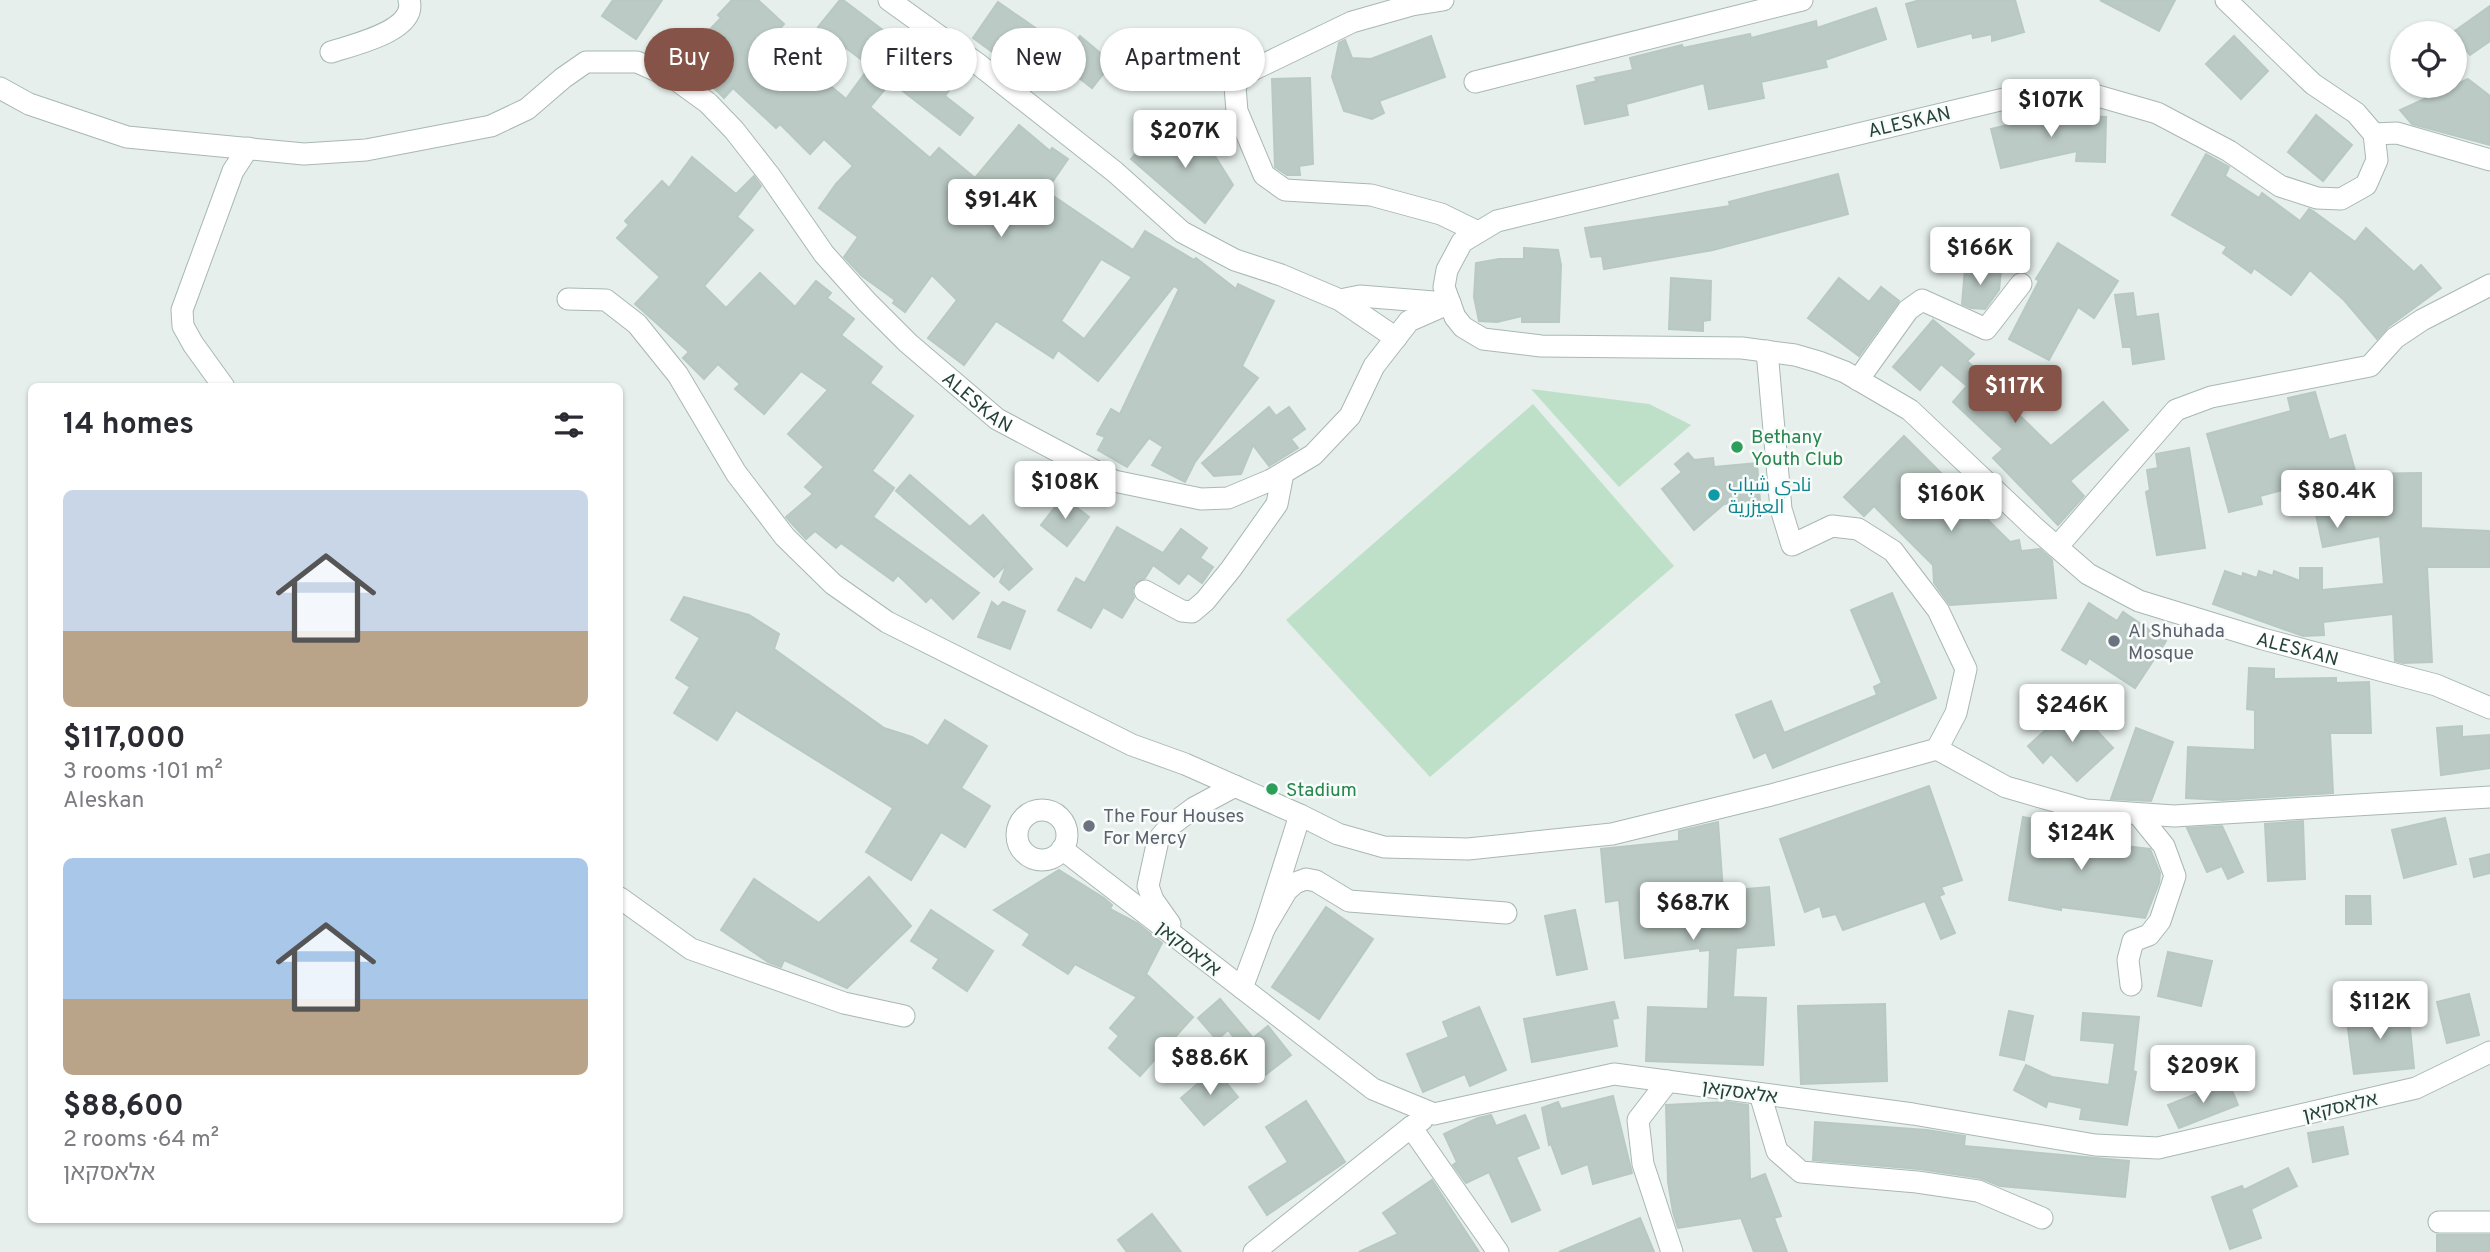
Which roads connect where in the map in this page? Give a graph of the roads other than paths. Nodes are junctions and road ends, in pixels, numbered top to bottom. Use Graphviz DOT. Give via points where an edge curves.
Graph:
graph roads {
  1 [pos="409,0"];
  2 [pos="889,0"];
  3 [pos="1443,0"];
  4 [pos="1802,0"];
  5 [pos="2226,0"];
  6 [pos="331,52"];
  7 [pos="1475,82"];
  8 [pos="0,88"];
  9 [pos="2374,134"];
  10 [pos="248,148"];
  11 [pos="2490,160"];
  12 [pos="1476,231"];
  13 [pos="2021,284"];
  14 [pos="2490,285"];
  15 [pos="568,299"];
  16 [pos="1340,300"];
  17 [pos="1450,303"];
  18 [pos="1396,338"];
  19 [pos="1767,351"];
  20 [pos="1858,380"];
  21 [pos="221,383"];
  22 [pos="1283,473"];
  23 [pos="2057,547"];
  24 [pos="1145,590"];
  25 [pos="2490,708"];
  26 [pos="1937,749"];
  27 [pos="1235,786"];
  28 [pos="2490,797"];
  29 [pos="2138,814"];
  30 [pos="1300,815"];
  31 [pos="1062,849"];
  32 [pos="623,900"];
  33 [pos="1506,913"];
  34 [pos="1264,929"];
  35 [pos="1180,940"];
  36 [pos="2131,985"];
  37 [pos="1242,988"];
  38 [pos="904,1016"];
  39 [pos="2490,1052"];
  40 [pos="1668,1081"];
  41 [pos="1760,1094"];
  42 [pos="1434,1114"];
  43 [pos="1411,1127"];
  44 [pos="2042,1218"];
  45 [pos="2439,1222"];
  46 [pos="2490,1222"];
  47 [pos="1254,1252"];
  48 [pos="1498,1252"];
  49 [pos="1672,1252"];
  1 -- 6 [label="street" via="406,20 383,35"];
  2 -- 16 [label="street" via="1115,172 1182,232 1235,260"];
  3 -- 12 [label="street" via="1352,22 1242,75 1235,87 1237,111 1264,175 1285,190 1371,195 1441,214"];
  4 -- 7 [label="street"];
  5 -- 9 [label="street" via="2313,85 2356,113"];
  8 -- 10 [label="street" via="29,104 127,137"];
  9 -- 11 [label="street" via="2397,133"];
  9 -- 12 [label="street, ALESKAN" via="2377,160 2366,185 2341,199 2318,198 2280,186 2229,151 2157,113 2091,94 2029,93 1509,218"];
  10 -- 21 [label="street" via="233,171 182,310 183,326"];
  10 -- 22 [label="street, ALESKAN" via="304,154 366,150 491,126 527,109 586,62 637,62 675,79 708,103 770,176 824,254 867,302 997,419 1114,481 1200,499 1228,498"];
  12 -- 17 [label="street, ALESKAN" via="1462,242 1447,270 1444,287"];
  13 -- 20 [label="street" via="1986,329 1922,300 1908,310"];
  14 -- 23 [label="street" via="2395,338 2370,366 2211,397 2176,410"];
  15 -- 27 [label="street" via="606,300 637,324 678,375 736,473 785,537 833,584 887,622 941,651 1132,745"];
  16 -- 17 [label="street" via="1360,296"];
  16 -- 18 [label="street"];
  17 -- 18 [label="street, ALESKAN" via="1409,321"];
  17 -- 19 [label="street, ALESKAN" via="1463,327 1483,339 1541,346"];
  18 -- 22 [label="street, ALESKAN" via="1374,366 1350,416 1313,455"];
  19 -- 20 [label="street, ALESKAN" via="1819,362"];
  19 -- 26 [label="street" via="1781,509 1792,545 1832,526 1858,529 1893,551 1938,610 1966,669 1956,713"];
  20 -- 23 [label="street, ALESKAN" via="1910,410"];
  22 -- 24 [label="street" via="1277,504 1205,601 1192,612 1182,611"];
  23 -- 25 [label="street, ALESKAN" via="2088,574 2139,601 2436,685"];
  26 -- 29 [label="street" via="2006,787 2086,810"];
  26 -- 30 [label="street" via="1626,831 1540,843 1468,849 1384,847 1338,834"];
  27 -- 30 [label="street"];
  27 -- 35 [label="street" via="1186,814 1158,839 1148,886"];
  28 -- 29 [label="street" via="2271,812"];
  29 -- 36 [label="street" via="2164,846 2175,876 2160,921 2149,935 2133,941 2128,960"];
  30 -- 34 [label="street"];
  31 -- 35 [label="street, אלאסקאן"];
  32 -- 38 [label="street" via="691,949 844,1003"];
  33 -- 34 [label="street" via="1349,901 1306,879 1287,890"];
  34 -- 37 [label="street"];
  35 -- 37 [label="street, אלאסקאן"];
  37 -- 42 [label="street, אלאסקאן" via="1373,1089"];
  39 -- 41 [label="street, אלאסקאן" via="2416,1088 2158,1148 2095,1146 1913,1114"];
  40 -- 41 [label="street, אלאסקאן"];
  40 -- 42 [label="street, אלאסקאן" via="1614,1074"];
  40 -- 49 [label="street" via="1638,1120 1643,1164"];
  41 -- 44 [label="street" via="1777,1151 1801,1172 1978,1191"];
  42 -- 43 [label="street"];
  43 -- 47 [label="street"];
  43 -- 48 [label="street"];
  45 -- 46 [label="street"];
}
